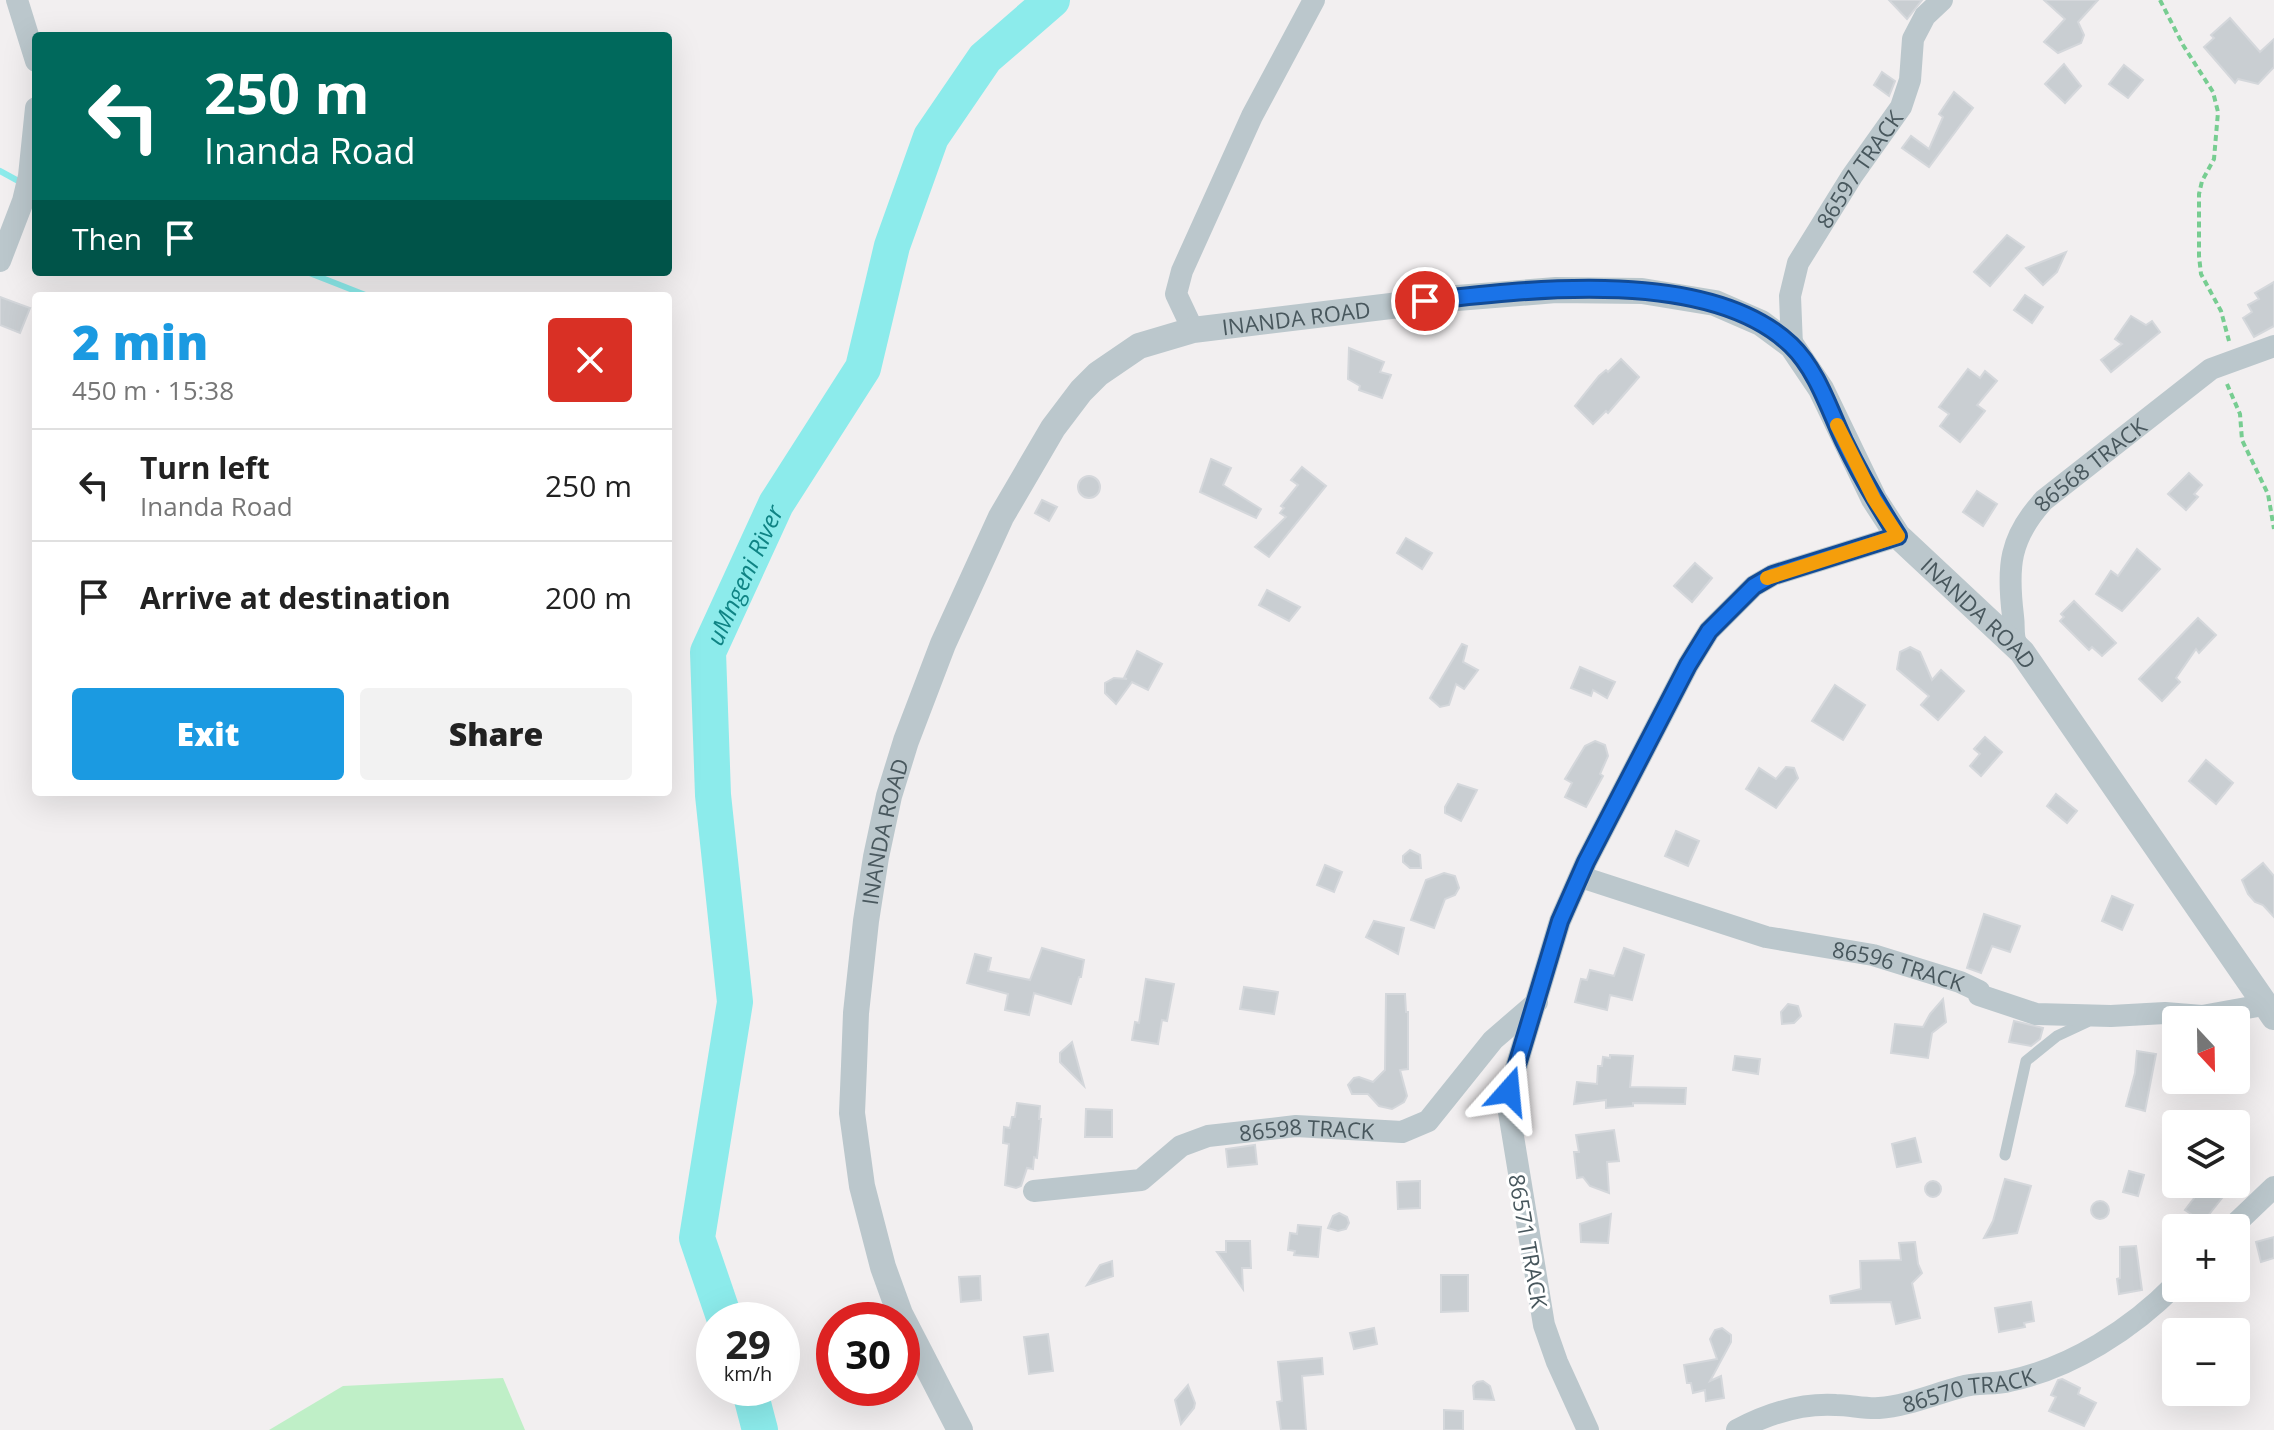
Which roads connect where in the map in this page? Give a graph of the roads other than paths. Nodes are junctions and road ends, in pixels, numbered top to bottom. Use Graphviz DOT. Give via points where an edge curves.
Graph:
graph roads {
  1 [pos="17,0"];
  2 [pos="1314,0"];
  3 [pos="1942,0"];
  4 [pos="32,48"];
  5 [pos="32,147"];
  6 [pos="0,261"];
  7 [pos="1193,330"];
  8 [pos="1792,346"];
  9 [pos="2274,346"];
  10 [pos="1898,536"];
  11 [pos="2022,652"];
  12 [pos="1581,877"];
  13 [pos="1537,1002"];
  14 [pos="2269,1011"];
  15 [pos="2111,1016"];
  16 [pos="2005,1155"];
  17 [pos="2274,1187"];
  18 [pos="1034,1191"];
  19 [pos="2246,1214"];
  20 [pos="2162,1297"];
  21 [pos="960,1430"];
  22 [pos="1588,1430"];
  23 [pos="1737,1430"];
  1 -- 4 [label="street"];
  2 -- 7 [label="street" via="1252,116 1182,271 1176,294"];
  3 -- 8 [label="street, 86597 TRACK" via="1925,16 1913,39 1910,80 1901,107 1798,263 1790,296"];
  5 -- 6 [label="street" via="23,201"];
  7 -- 8 [label="street, INANDA ROAD" via="1457,298 1556,290 1642,291 1715,303 1761,323"];
  7 -- 21 [label="street, INANDA ROAD" via="1139,346 1119,358 1081,391 1053,428 1001,517 943,644 906,741 882,826 856,1013 852,1113 862,1186 883,1267 900,1314"];
  8 -- 10 [label="street, INANDA ROAD" via="1821,389 1874,499"];
  9 -- 11 [label="street, 86568 TRACK" via="2225,363 2189,384 2044,500 2021,528 2012,551 2013,640"];
  10 -- 11 [label="street, INANDA ROAD"];
  10 -- 12 [label="street, 86571 TRACK" via="1773,575 1728,610 1688,665"];
  11 -- 14 [label="street, INANDA ROAD"];
  12 -- 13 [label="street, 86571 TRACK" via="1560,921"];
  12 -- 15 [label="street, 86596 TRACK" via="1766,937 1873,955 1960,982 1979,995 2036,1014"];
  13 -- 18 [label="street, 86598 TRACK" via="1493,1040 1428,1121 1415,1129 1296,1126 1208,1136 1181,1146 1141,1180"];
  13 -- 22 [label="street, 86571 TRACK" via="1509,1091 1509,1116 1544,1325"];
  14 -- 15 [label="street, 86596 TRACK"];
  15 -- 16 [label="lane" via="2076,1025 2026,1061"];
  17 -- 19 [label="street"];
  20 -- 23 [label="street, 86570 TRACK" via="2079,1356 2044,1371 1881,1408 1792,1408"];
}
